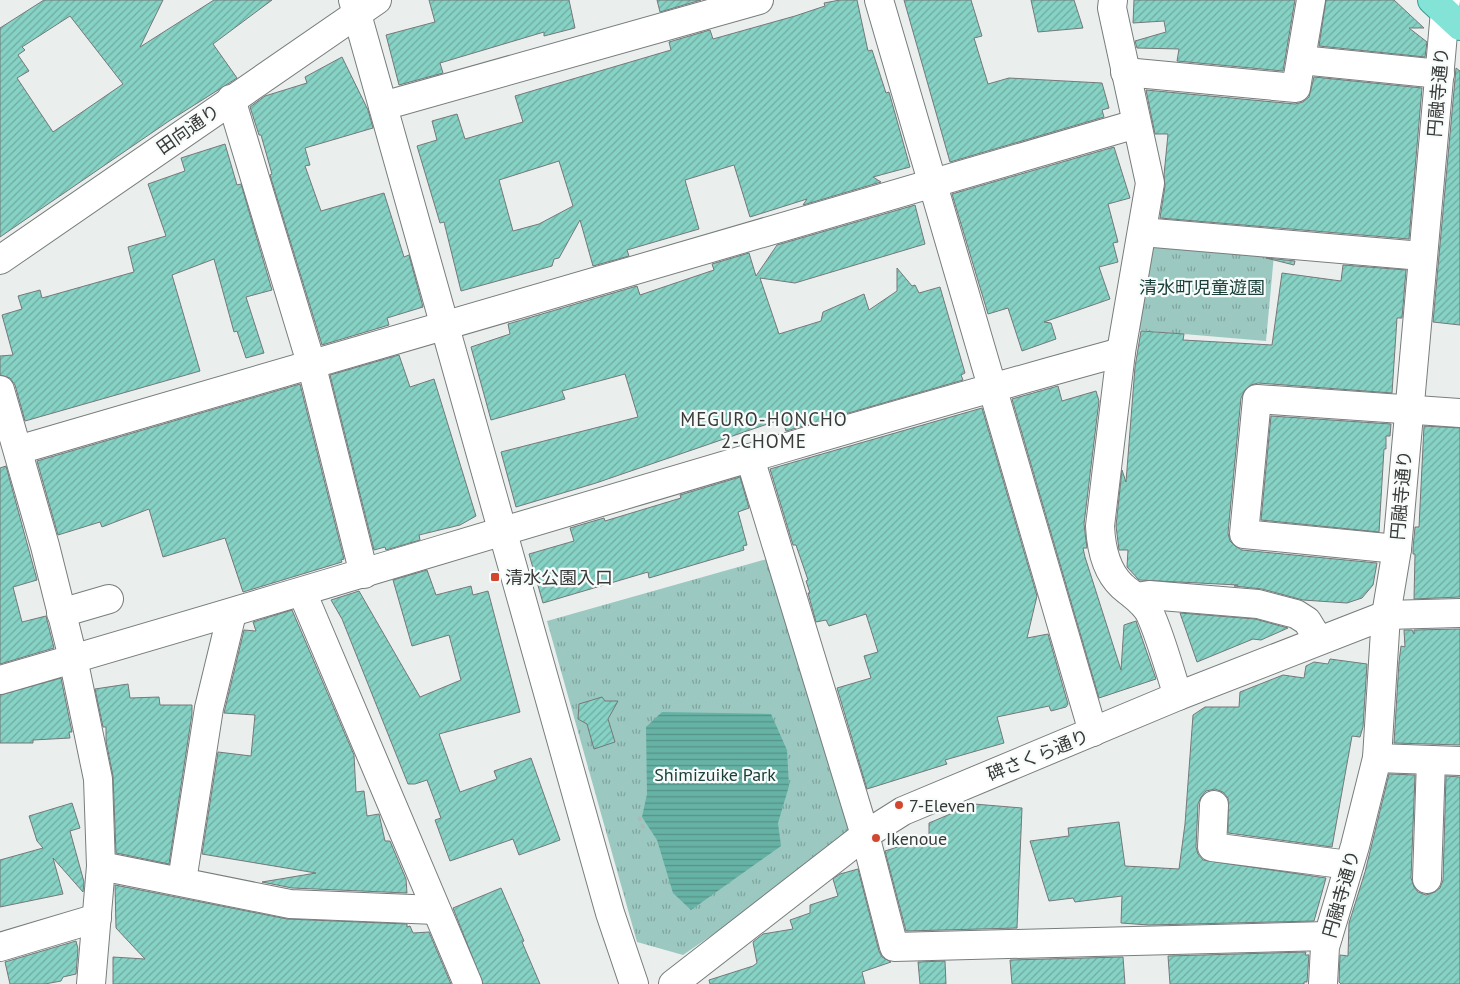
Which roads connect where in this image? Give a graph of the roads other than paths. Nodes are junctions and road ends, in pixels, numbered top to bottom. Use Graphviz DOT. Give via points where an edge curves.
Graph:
graph roads {
  1 [pos="759,0"];
  2 [pos="879,0"];
  3 [pos="1113,0"];
  4 [pos="1311,0"];
  5 [pos="362,4"];
  6 [pos="1446,9"];
  7 [pos="1301,60"];
  8 [pos="1125,72"];
  9 [pos="1440,74"];
  10 [pos="231,99"];
  11 [pos="384,106"];
  12 [pos="1136,124"];
  13 [pos="932,183"];
  14 [pos="1142,232"];
  15 [pos="1422,256"];
  16 [pos="0,260"];
  17 [pos="446,326"];
  18 [pos="1121,352"];
  19 [pos="311,363"];
  20 [pos="992,387"];
  21 [pos="0,390"];
  22 [pos="1408,410"];
  23 [pos="1460,413"];
  24 [pos="18,450"];
  25 [pos="750,458"];
  26 [pos="505,532"];
  27 [pos="1396,549"];
  28 [pos="364,574"];
  29 [pos="106,590"];
  30 [pos="302,592"];
  31 [pos="1137,597"];
  32 [pos="59,604"];
  33 [pos="232,613"];
  34 [pos="1460,613"];
  35 [pos="1386,614"];
  36 [pos="1318,639"];
  37 [pos="73,658"];
  38 [pos="0,680"];
  39 [pos="1178,696"];
  40 [pos="1093,732"];
  41 [pos="1377,758"];
  42 [pos="1431,760"];
  43 [pos="1460,761"];
  44 [pos="1214,805"];
  45 [pos="865,835"];
  46 [pos="1349,865"];
  47 [pos="101,866"];
  48 [pos="1426,879"];
  49 [pos="182,881"];
  50 [pos="436,910"];
  51 [pos="97,918"];
  52 [pos="1328,936"];
  53 [pos="0,947"];
  54 [pos="91,984"];
  55 [pos="468,984"];
  56 [pos="634,984"];
  57 [pos="673,984"];
  58 [pos="1323,984"];
  1 -- 11 [label="street"];
  2 -- 13 [label="street"];
  3 -- 8 [label="street"];
  4 -- 7 [label="street"];
  5 -- 10 [label="street, 田向通り"];
  5 -- 11 [label="street"];
  6 -- 9 [label="street, 円融寺通り"];
  7 -- 8 [label="street" via="1296,88"];
  7 -- 9 [label="street"];
  8 -- 12 [label="street"];
  9 -- 15 [label="street, 円融寺通り"];
  10 -- 16 [label="street, 田向通り"];
  10 -- 19 [label="street"];
  11 -- 17 [label="street"];
  12 -- 13 [label="street"];
  12 -- 14 [label="street" via="1150,182"];
  13 -- 17 [label="street"];
  13 -- 20 [label="street"];
  14 -- 15 [label="street"];
  14 -- 18 [label="street"];
  15 -- 22 [label="street, 円融寺通り"];
  17 -- 19 [label="street"];
  17 -- 26 [label="street"];
  18 -- 20 [label="street"];
  18 -- 31 [label="street" via="1100,526 1101,544 1108,565 1120,584"];
  19 -- 24 [label="street"];
  19 -- 28 [label="street"];
  20 -- 25 [label="street"];
  20 -- 40 [label="street"];
  21 -- 24 [label="street"];
  22 -- 23 [label="street"];
  22 -- 27 [label="street, 円融寺通り"];
  22 -- 27 [label="street" via="1257,399 1244,534"];
  24 -- 32 [label="street"];
  25 -- 26 [label="street"];
  25 -- 45 [label="street"];
  26 -- 28 [label="street"];
  26 -- 56 [label="street" via="610,913"];
  27 -- 35 [label="street, 円融寺通り"];
  28 -- 30 [label="street"];
  29 -- 32 [label="street"];
  30 -- 33 [label="street"];
  30 -- 50 [label="street"];
  31 -- 36 [label="street" via="1149,595 1258,604 1296,614 1307,621"];
  31 -- 39 [label="street" via="1151,614"];
  32 -- 37 [label="street"];
  33 -- 37 [label="street"];
  33 -- 49 [label="street" via="209,708"];
  34 -- 35 [label="street, 碑さくら通り"];
  35 -- 36 [label="street, 碑さくら通り"];
  35 -- 41 [label="street, 円融寺通り"];
  36 -- 39 [label="street, 碑さくら通り"];
  37 -- 38 [label="street"];
  37 -- 47 [label="street" via="98,779"];
  39 -- 40 [label="street, 碑さくら通り"];
  40 -- 45 [label="street, 碑さくら通り" via="903,811"];
  41 -- 42 [label="street"];
  41 -- 46 [label="street, 円融寺通り"];
  42 -- 43 [label="street"];
  42 -- 48 [label="street"];
  44 -- 46 [label="street" via="1212,847"];
  45 -- 52 [label="street" via="894,947"];
  45 -- 57 [label="street, 碑さくら通り"];
  46 -- 52 [label="street, 円融寺通り"];
  47 -- 49 [label="street"];
  47 -- 51 [label="street"];
  49 -- 50 [label="street" via="290,904"];
  50 -- 55 [label="street"];
  51 -- 53 [label="street"];
  51 -- 54 [label="street"];
  52 -- 58 [label="street, 円融寺通り"];
}
